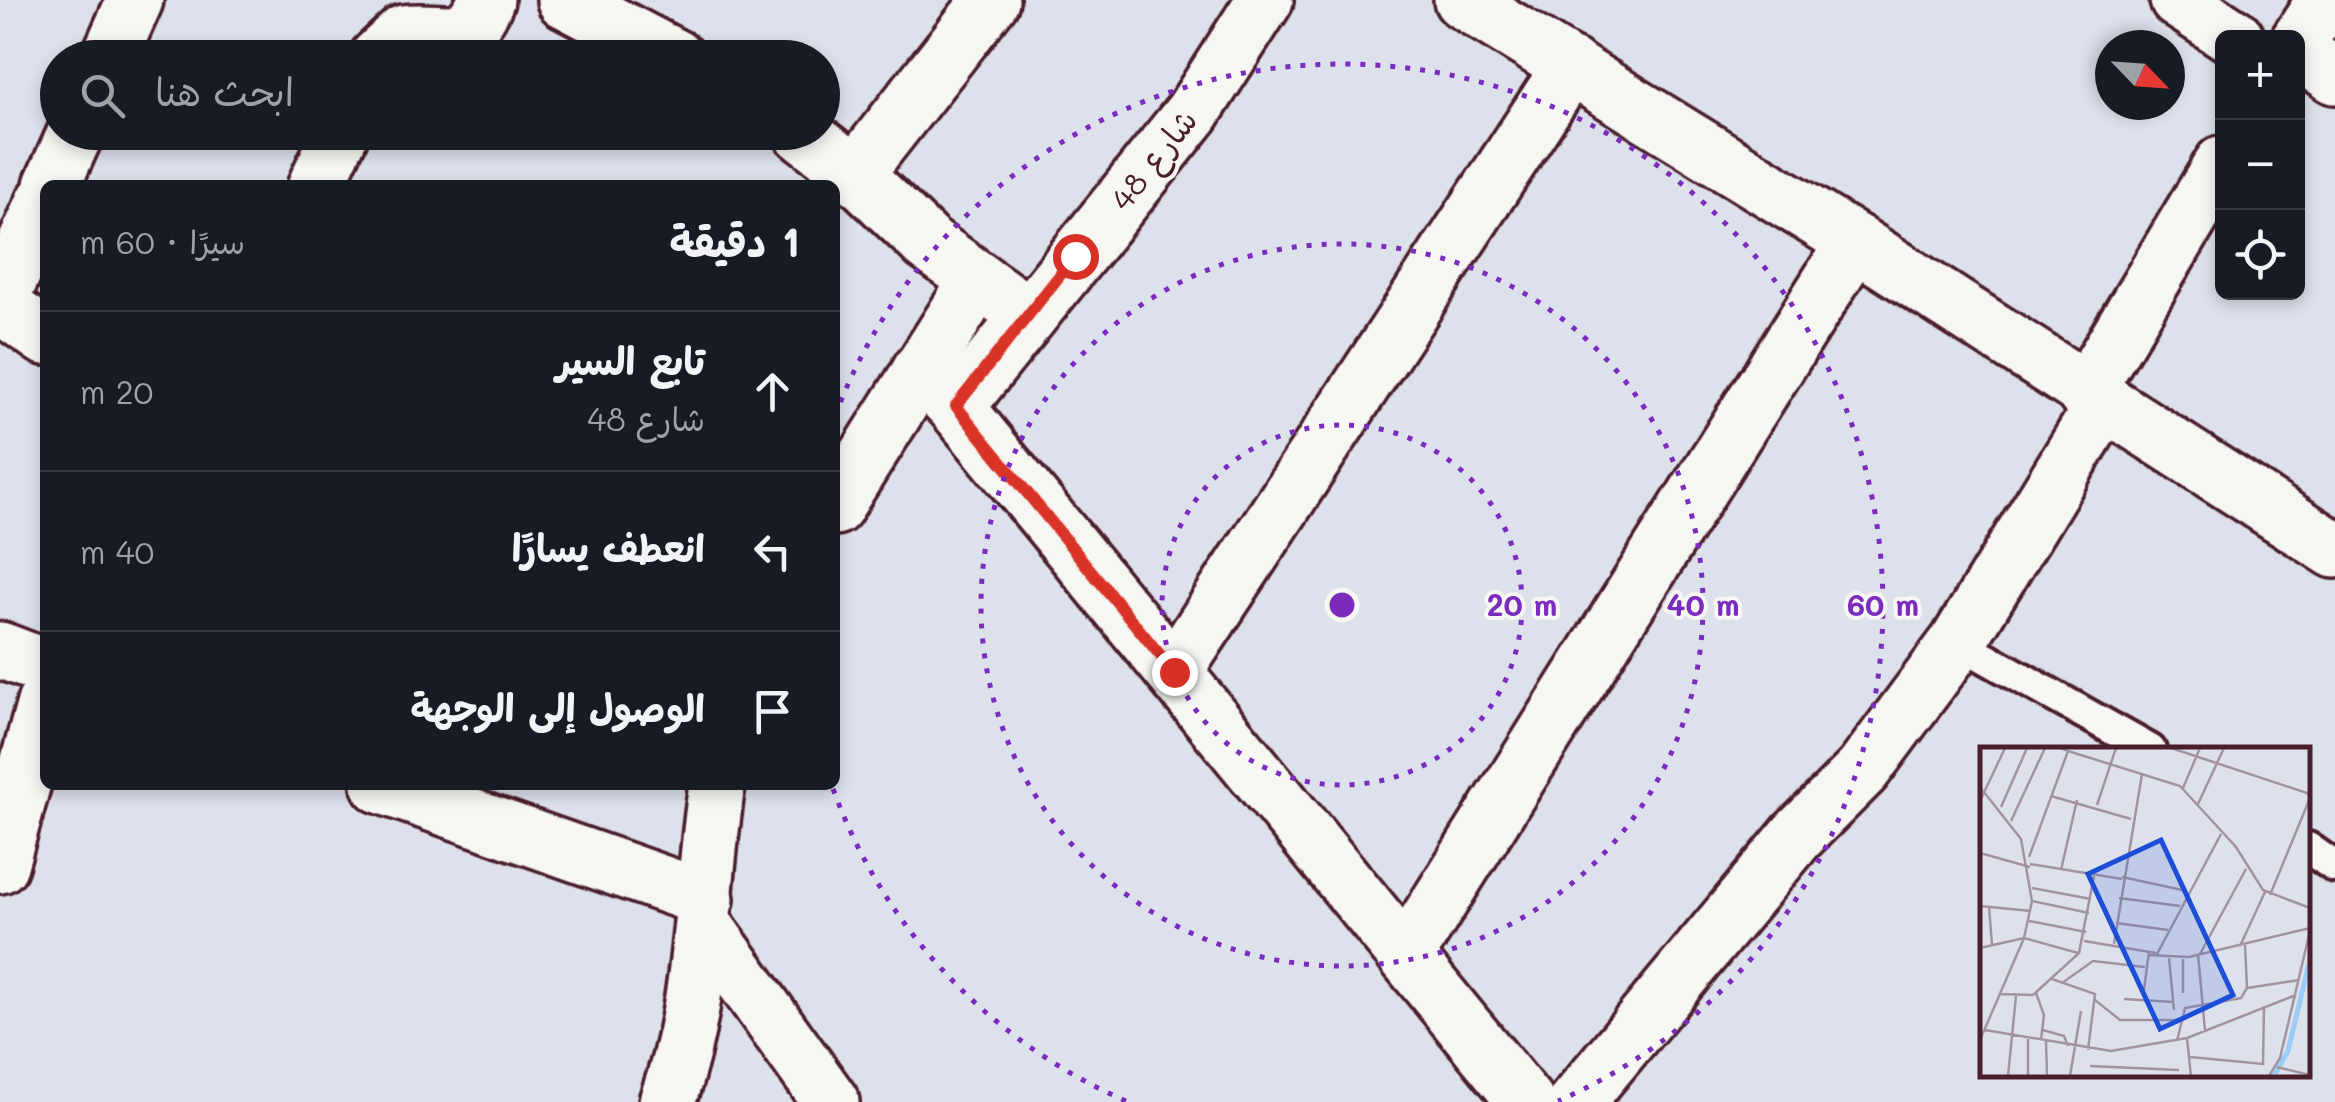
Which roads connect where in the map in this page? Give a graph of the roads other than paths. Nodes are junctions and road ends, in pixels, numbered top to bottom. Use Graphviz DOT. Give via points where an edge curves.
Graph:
graph roads {
  1 [pos="135,0"];
  2 [pos="486,0"];
  3 [pos="565,0"];
  4 [pos="990,0"];
  5 [pos="1265,0"];
  6 [pos="1462,0"];
  7 [pos="2178,0"];
  8 [pos="2325,0"];
  9 [pos="2224,30"];
  10 [pos="2305,31"];
  11 [pos="118,40"];
  12 [pos="396,40"];
  13 [pos="642,40"];
  14 [pos="2305,56"];
  15 [pos="1571,66"];
  16 [pos="2335,76"];
  17 [pos="68,150"];
  18 [pos="333,150"];
  19 [pos="824,150"];
  20 [pos="855,174"];
  21 [pos="2215,177"];
  22 [pos="54,180"];
  23 [pos="318,180"];
  24 [pos="40,212"];
  25 [pos="1855,242"];
  26 [pos="978,280"];
  27 [pos="0,303"];
  28 [pos="1028,316"];
  29 [pos="40,333"];
  30 [pos="938,388"];
  31 [pos="2094,399"];
  32 [pos="840,501"];
  33 [pos="2335,550"];
  34 [pos="1958,642"];
  35 [pos="0,650"];
  36 [pos="40,665"];
  37 [pos="1174,672"];
  38 [pos="40,721"];
  39 [pos="2145,747"];
  40 [pos="393,790"];
  41 [pos="716,790"];
  42 [pos="2310,849"];
  43 [pos="0,865"];
  44 [pos="2335,868"];
  45 [pos="705,913"];
  46 [pos="1406,955"];
  47 [pos="667,1102"];
  48 [pos="831,1102"];
  49 [pos="1526,1102"];
  50 [pos="1576,1102"];
  1 -- 11 [label="street"];
  2 -- 12 [label="street" via="460,34 404,33"];
  3 -- 13 [label="street"];
  4 -- 20 [label="street"];
  5 -- 28 [label="street, شارع 48" via="1193,112"];
  6 -- 15 [label="street"];
  7 -- 9 [label="street"];
  8 -- 10 [label="street"];
  14 -- 16 [label="street"];
  15 -- 25 [label="street"];
  15 -- 37 [label="street"];
  17 -- 22 [label="street"];
  18 -- 23 [label="street"];
  19 -- 20 [label="street"];
  20 -- 26 [label="street" via="928,244"];
  21 -- 31 [label="street"];
  24 -- 27 [label="street"];
  25 -- 31 [label="street"];
  25 -- 46 [label="street"];
  26 -- 28 [label="street"];
  26 -- 30 [label="street"];
  27 -- 29 [label="street"];
  28 -- 30 [label="street, شارع 48"];
  30 -- 32 [label="street"];
  30 -- 37 [label="street"];
  31 -- 33 [label="street"];
  31 -- 34 [label="street"];
  34 -- 39 [label="lane"];
  34 -- 50 [label="street" via="1863,770 1784,850"];
  35 -- 36 [label="street"];
  37 -- 46 [label="street"];
  38 -- 43 [label="street"];
  40 -- 45 [label="street"];
  41 -- 45 [label="street"];
  42 -- 44 [label="lane"];
  45 -- 47 [label="street" via="692,1006"];
  45 -- 48 [label="street"];
  46 -- 49 [label="street"];
}
